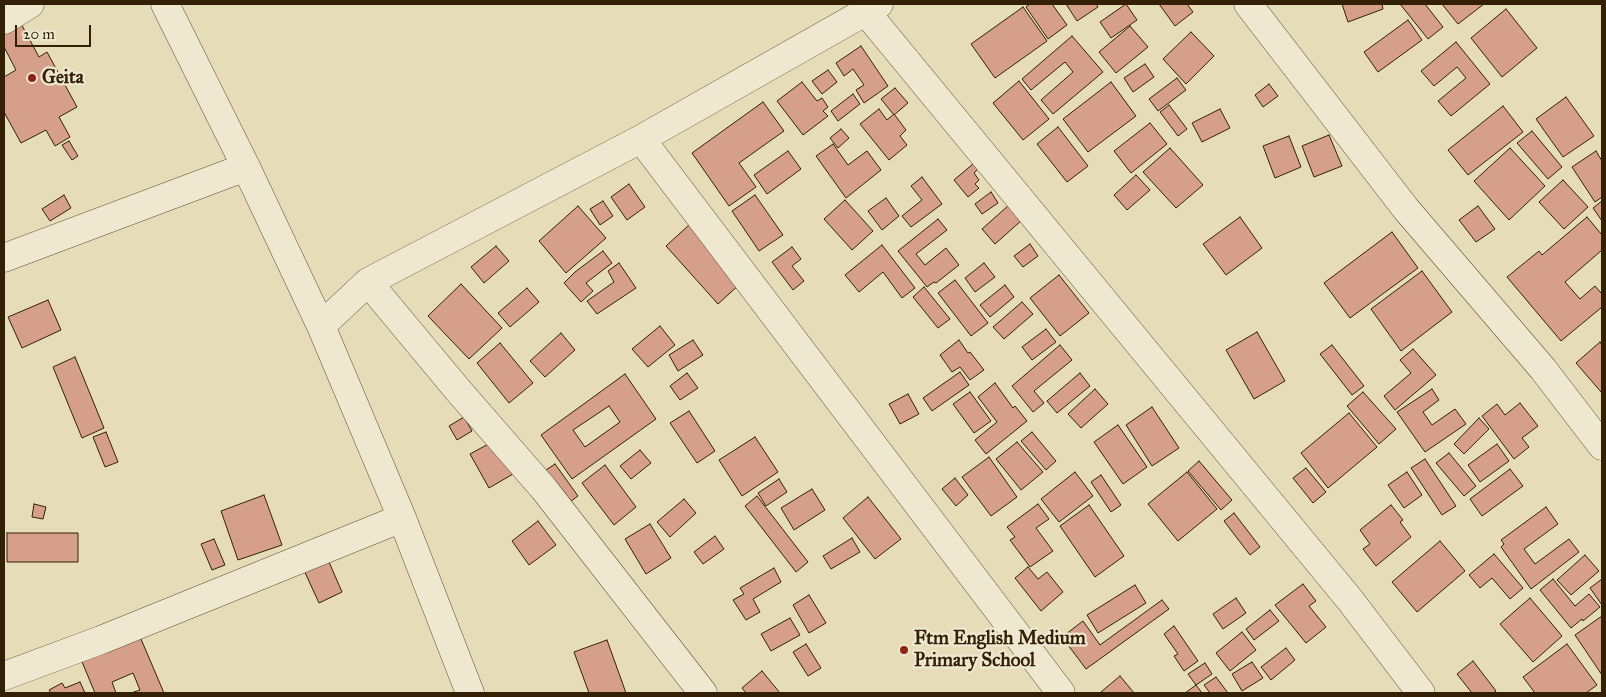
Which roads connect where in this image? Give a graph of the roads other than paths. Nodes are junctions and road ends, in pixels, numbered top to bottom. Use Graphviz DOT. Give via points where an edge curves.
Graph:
graph roads {
  1 [pos="30,4"];
  2 [pos="165,4"];
  3 [pos="1248,4"];
  4 [pos="872,8"];
  5 [pos="4,20"];
  6 [pos="641,139"];
  7 [pos="246,167"];
  8 [pos="4,258"];
  9 [pos="368,282"];
  10 [pos="321,326"];
  11 [pos="1602,446"];
  12 [pos="402,518"];
  13 [pos="4,676"];
  14 [pos="470,693"];
  15 [pos="704,693"];
  16 [pos="1061,693"];
  17 [pos="1421,693"];
  1 -- 5 [label="street"];
  2 -- 7 [label="street"];
  3 -- 11 [label="street" via="1406,209 1543,369"];
  4 -- 6 [label="street"];
  4 -- 17 [label="street" via="1350,600"];
  6 -- 9 [label="street"];
  6 -- 16 [label="street"];
  7 -- 8 [label="street"];
  7 -- 10 [label="street"];
  9 -- 10 [label="street"];
  9 -- 15 [label="street" via="544,489"];
  10 -- 12 [label="street"];
  12 -- 13 [label="street"];
  12 -- 14 [label="street"];
}
